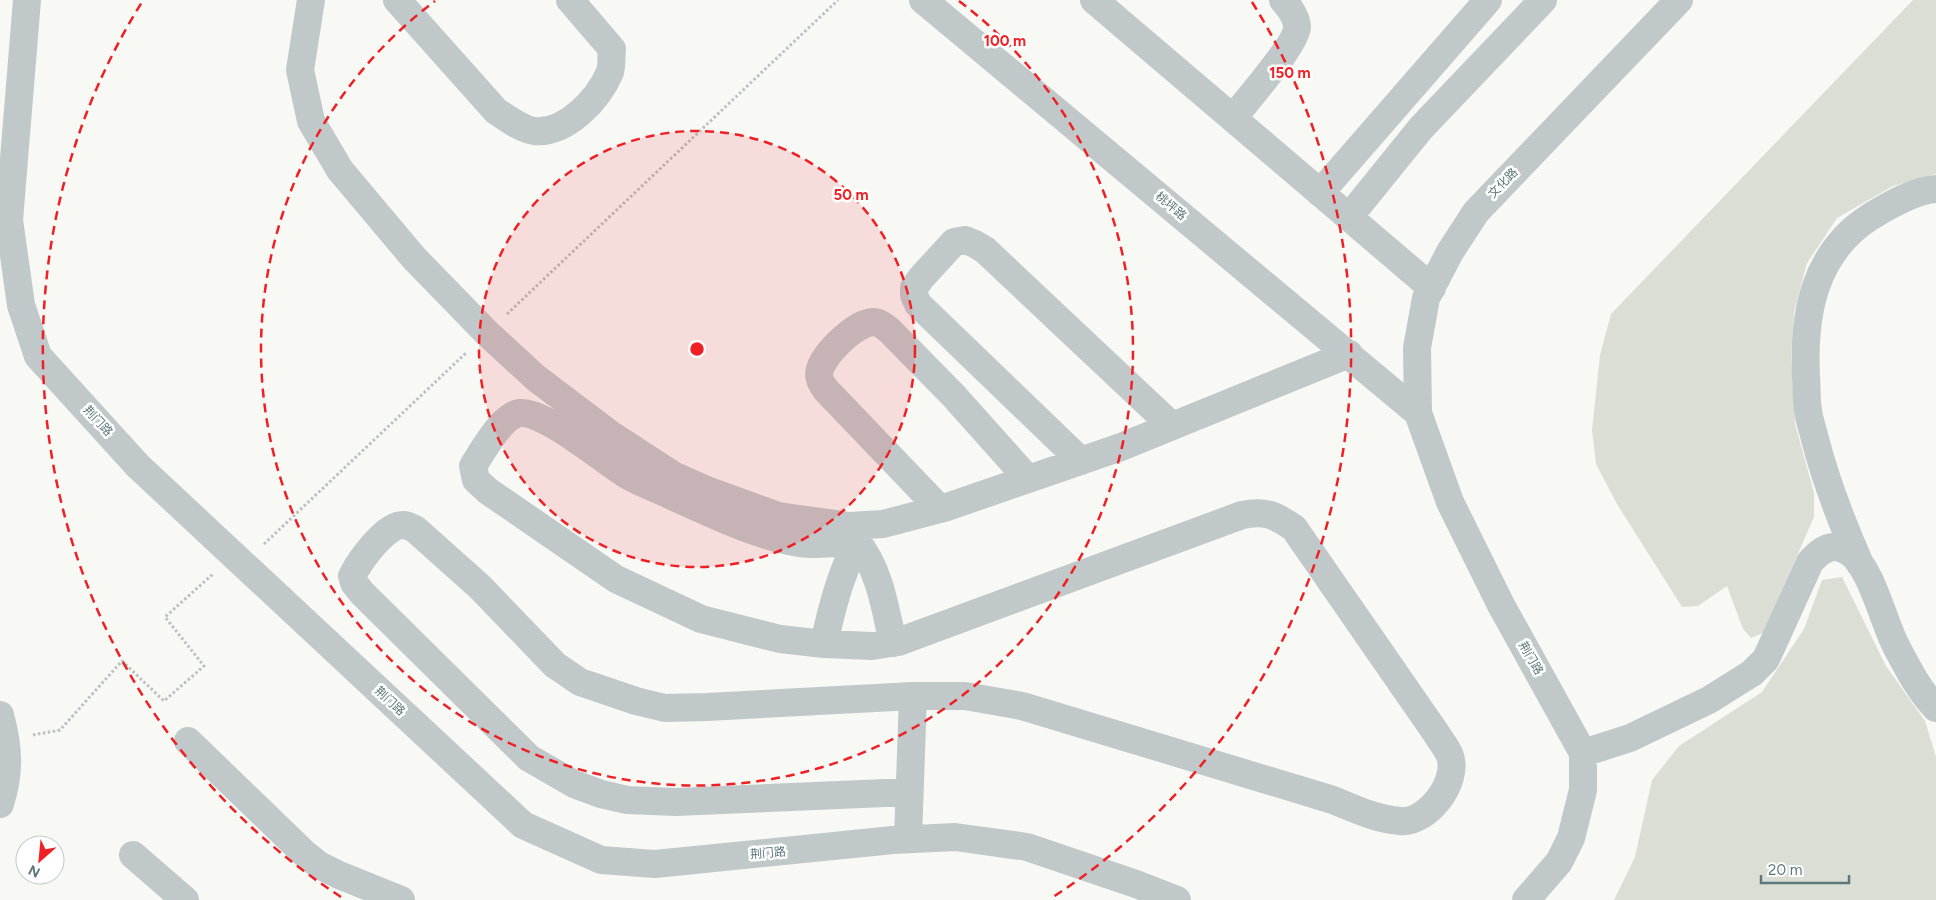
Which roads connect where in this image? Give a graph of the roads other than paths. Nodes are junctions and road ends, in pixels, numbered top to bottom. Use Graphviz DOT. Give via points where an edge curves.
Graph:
graph roads {
  1 [pos="27,0"];
  2 [pos="311,0"];
  3 [pos="397,0"];
  4 [pos="570,0"];
  5 [pos="923,0"];
  6 [pos="1094,0"];
  7 [pos="1284,0"];
  8 [pos="1488,0"];
  9 [pos="1543,0"];
  10 [pos="1679,0"];
  11 [pos="1232,118"];
  12 [pos="1936,189"];
  13 [pos="1320,193"];
  14 [pos="1349,217"];
  15 [pos="1432,288"];
  16 [pos="1349,354"];
  17 [pos="1418,413"];
  18 [pos="1172,426"];
  19 [pos="1080,460"];
  20 [pos="1028,479"];
  21 [pos="940,509"];
  22 [pos="857,542"];
  23 [pos="1862,567"];
  24 [pos="893,643"];
  25 [pos="824,644"];
  26 [pos="913,696"];
  27 [pos="1936,708"];
  28 [pos="0,715"];
  29 [pos="188,741"];
  30 [pos="1583,753"];
  31 [pos="909,792"];
  32 [pos="0,804"];
  33 [pos="908,839"];
  34 [pos="133,855"];
  35 [pos="185,900"];
  36 [pos="401,900"];
  37 [pos="1177,900"];
  38 [pos="1526,900"];
  1 -- 33 [label="street, 荆门路" via="9,220 21,305 38,356 138,466 523,825 601,860 655,864"];
  2 -- 21 [label="street" via="300,70 311,121 340,170 414,258 536,378 610,434 673,475 778,516 850,526 884,524"];
  3 -- 4 [label="street" via="496,111 533,131 555,129 573,119 597,93 610,71 612,49"];
  5 -- 16 [label="street, 桃坪路"];
  6 -- 11 [label="street"];
  7 -- 11 [label="street" via="1295,18 1297,29 1291,44"];
  8 -- 13 [label="street"];
  9 -- 14 [label="street" via="1421,128"];
  10 -- 15 [label="street, 文化路" via="1476,212"];
  11 -- 13 [label="street"];
  12 -- 23 [label="street" via="1887,206 1857,225 1838,245 1816,283 1808,315 1805,359 1808,410 1823,471"];
  13 -- 14 [label="street"];
  14 -- 15 [label="street"];
  15 -- 17 [label="street, 文化路" via="1426,298 1416,348"];
  16 -- 17 [label="street, 桃坪路"];
  16 -- 18 [label="street"];
  17 -- 30 [label="street, 荆门路" via="1450,502 1501,605"];
  18 -- 19 [label="street"];
  18 -- 19 [label="street" via="985,250 964,240 954,242 914,288 918,304"];
  19 -- 20 [label="street"];
  20 -- 21 [label="street"];
  20 -- 21 [label="street" via="890,331 874,322 863,325 850,332 822,362 819,377 826,390"];
  22 -- 24 [label="street" via="872,566"];
  22 -- 25 [label="street" via="836,591"];
  22 -- 25 [label="street" via="811,544 772,537 628,476 549,422 531,415 520,413 501,425 473,466 476,480 488,491 633,587 701,619 780,639"];
  23 -- 27 [label="street" via="1895,644 1927,699"];
  23 -- 30 [label="street" via="1849,552 1835,547 1822,549 1810,562 1766,659 1752,673 1709,700 1648,730"];
  24 -- 25 [label="street" via="872,646"];
  24 -- 26 [label="street" via="1242,515 1272,514 1294,528 1436,733 1450,757 1451,771 1442,795 1430,810 1401,822 1369,815 1333,800 1022,706 966,696"];
  26 -- 31 [label="street"];
  26 -- 31 [label="street" via="665,708 580,682 555,664 480,587 415,529 404,525 395,527 376,542 352,576 362,593 529,758 574,784 627,800 676,802"];
  28 -- 32 [label="street" via="7,740 8,761"];
  29 -- 36 [label="street" via="305,854 320,865"];
  30 -- 38 [label="street, 荆门路" via="1583,790 1570,838 1559,862"];
  31 -- 33 [label="street"];
  33 -- 37 [label="street, 荆门路" via="955,837 1027,847"];
  34 -- 35 [label="street"];
}
